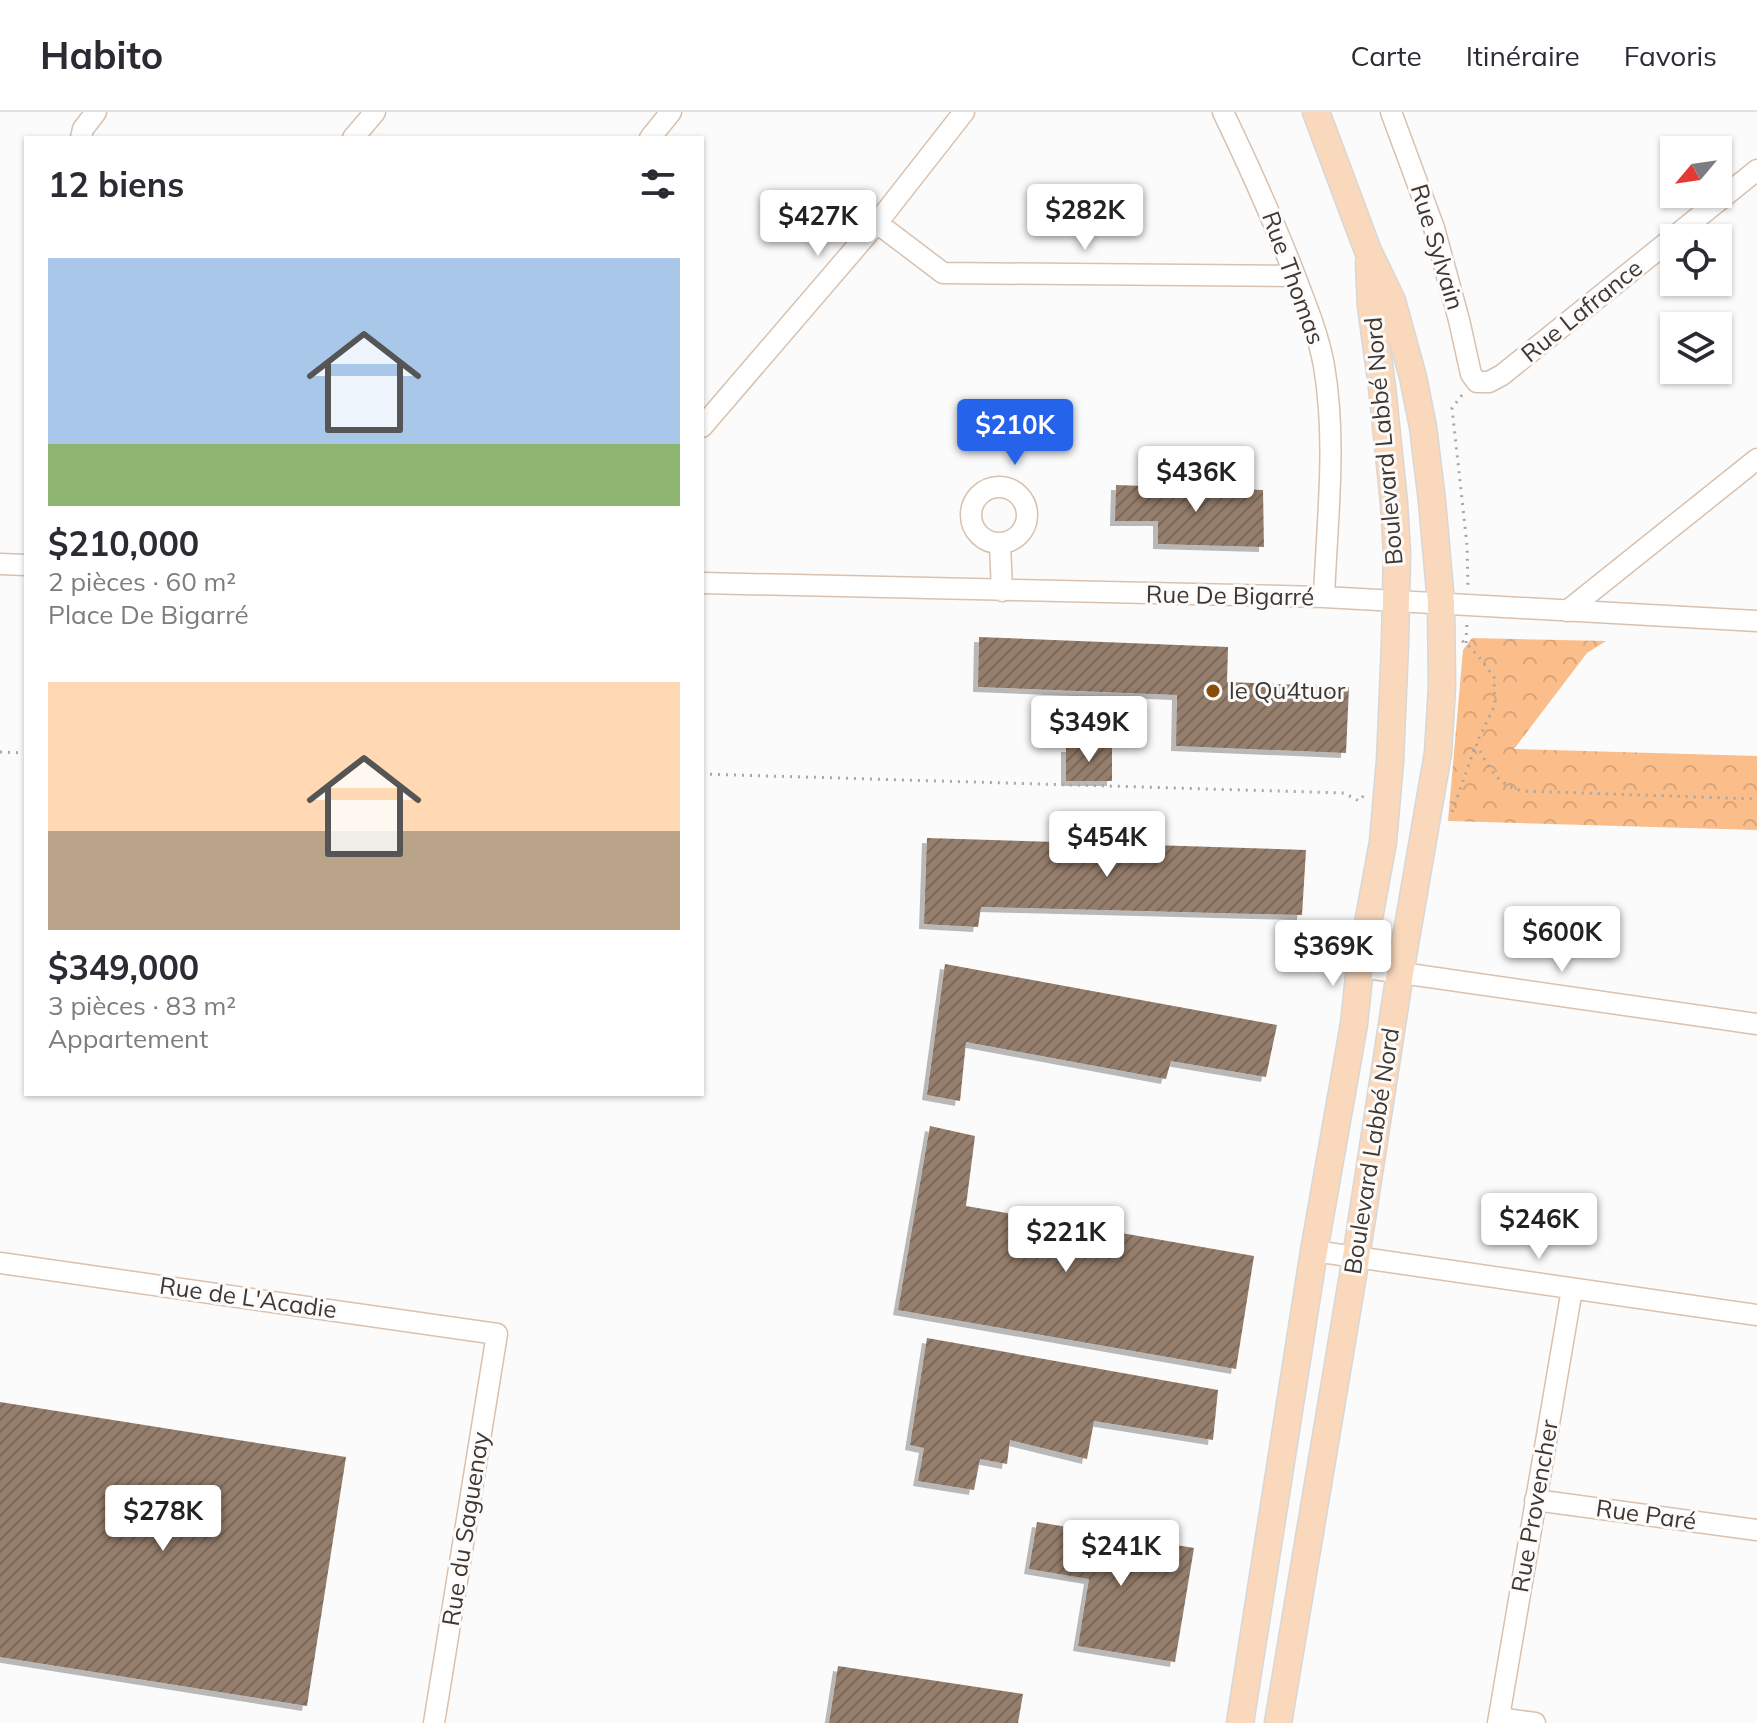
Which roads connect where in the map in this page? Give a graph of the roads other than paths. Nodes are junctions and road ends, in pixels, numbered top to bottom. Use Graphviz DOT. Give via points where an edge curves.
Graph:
graph roads {
  1 [pos="96,112"];
  2 [pos="375,112"];
  3 [pos="671,112"];
  4 [pos="964,112"];
  5 [pos="1223,112"];
  6 [pos="1316,112"];
  7 [pos="1391,112"];
  8 [pos="81,136"];
  9 [pos="355,136"];
  10 [pos="652,136"];
  11 [pos="1757,170"];
  12 [pos="877,223"];
  13 [pos="1368,251"];
  14 [pos="1295,276"];
  15 [pos="1477,382"];
  16 [pos="704,425"];
  17 [pos="1757,459"];
  18 [pos="1000,544"];
  19 [pos="0,564"];
  20 [pos="24,565"];
  21 [pos="704,583"];
  22 [pos="1002,591"];
  23 [pos="1324,597"];
  24 [pos="1396,602"];
  25 [pos="1441,603"];
  26 [pos="1567,611"];
  27 [pos="1757,621"];
  28 [pos="1360,967"];
  29 [pos="1400,973"];
  30 [pos="1757,1024"];
  31 [pos="1314,1251"];
  32 [pos="1356,1257"];
  33 [pos="0,1263"];
  34 [pos="1572,1289"];
  35 [pos="1757,1315"];
  36 [pos="497,1334"];
  37 [pos="1535,1500"];
  38 [pos="1757,1530"];
  39 [pos="1499,1721"];
  40 [pos="434,1723"];
  41 [pos="1240,1723"];
  42 [pos="1278,1723"];
  43 [pos="1535,1723"];
  1 -- 8 [label="street"];
  2 -- 9 [label="street"];
  3 -- 10 [label="street"];
  4 -- 12 [label="street"];
  5 -- 14 [label="street, Rue Thomas"];
  6 -- 13 [label="main road, Boulevard Labbé Nord"];
  7 -- 15 [label="street, Rue Sylvain" via="1434,228"];
  11 -- 15 [label="street, Rue Lafrance" via="1502,375"];
  12 -- 14 [label="street" via="943,273"];
  12 -- 16 [label="street"];
  13 -- 24 [label="main road, Boulevard Labbé Nord" via="1394,503"];
  13 -- 25 [label="main road, Boulevard Labbé Nord" via="1392,301 1413,377"];
  14 -- 23 [label="street, Rue Thomas" via="1324,366 1331,435"];
  17 -- 26 [label="street"];
  18 -- 22 [label="street"];
  19 -- 20 [label="street"];
  21 -- 22 [label="street, Rue De Bigarré"];
  22 -- 23 [label="street, Rue De Bigarré"];
  23 -- 24 [label="street, Rue De Bigarré"];
  24 -- 25 [label="street, Rue De Bigarré"];
  24 -- 28 [label="main road, Boulevard Labbé Nord" via="1383,842"];
  25 -- 26 [label="street, Rue De Bigarré"];
  25 -- 29 [label="main road, Boulevard Labbé Nord" via="1438,753"];
  26 -- 27 [label="street, Rue De Bigarré"];
  28 -- 29 [label="street"];
  28 -- 31 [label="main road, Boulevard Labbé Nord"];
  29 -- 30 [label="street"];
  29 -- 32 [label="main road, Boulevard Labbé Nord"];
  31 -- 32 [label="street"];
  31 -- 41 [label="main road, Boulevard Labbé Nord"];
  32 -- 34 [label="street"];
  32 -- 42 [label="main road, Boulevard Labbé Nord"];
  33 -- 36 [label="street, Rue de L'Acadie"];
  34 -- 35 [label="street"];
  34 -- 37 [label="street, Rue Provencher"];
  36 -- 40 [label="street, Rue du Saguenay"];
  37 -- 38 [label="street, Rue Paré"];
  37 -- 39 [label="street, Rue Provencher"];
  39 -- 43 [label="street"];
}
